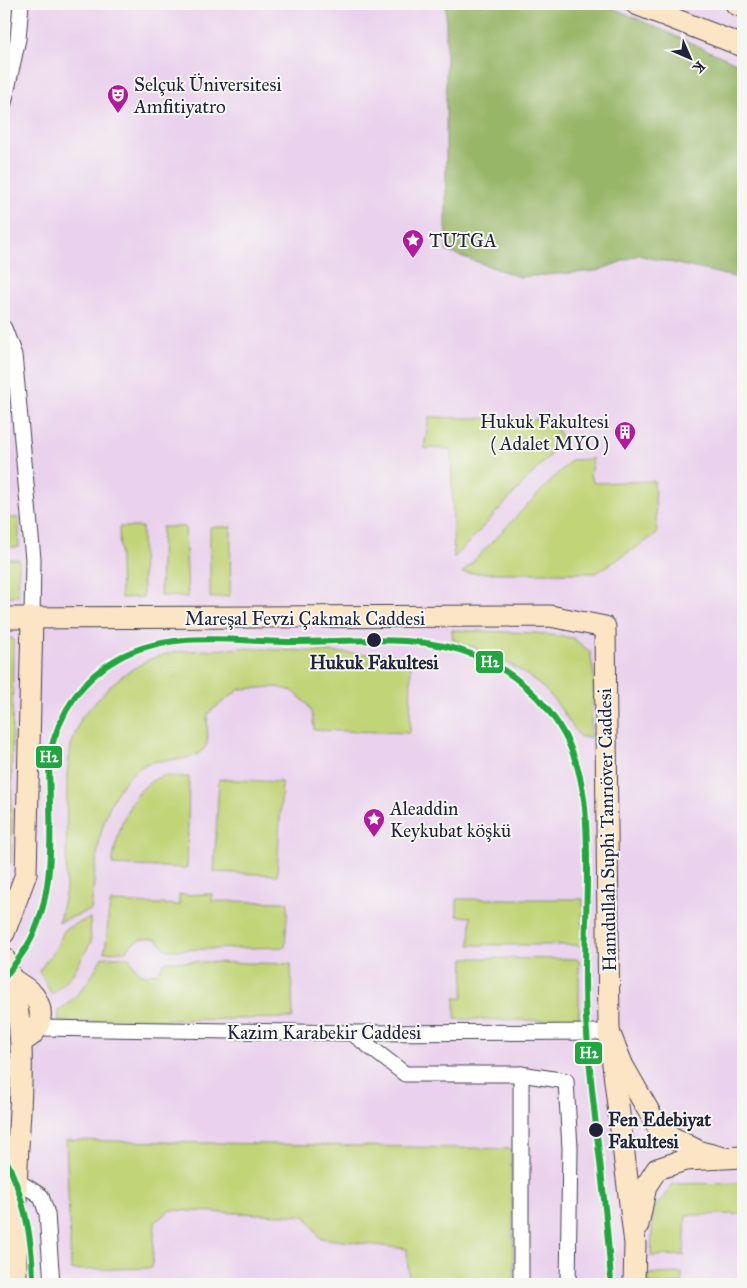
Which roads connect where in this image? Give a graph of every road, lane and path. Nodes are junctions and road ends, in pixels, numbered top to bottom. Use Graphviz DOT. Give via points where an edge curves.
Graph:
graph roads {
  1 [pos="21,4"];
  2 [pos="637,4"];
  3 [pos="736,4"];
  4 [pos="743,7"];
  5 [pos="743,46"];
  6 [pos="4,104"];
  7 [pos="4,328"];
  8 [pos="4,618"];
  9 [pos="32,619"];
  10 [pos="605,627"];
  11 [pos="4,933"];
  12 [pos="4,958"];
  13 [pos="8,979"];
  14 [pos="39,1028"];
  15 [pos="609,1032"];
  16 [pos="352,1033"];
  17 [pos="22,1041"];
  18 [pos="521,1074"];
  19 [pos="660,1131"];
  20 [pos="622,1151"];
  21 [pos="720,1157"];
  22 [pos="743,1158"];
  23 [pos="657,1169"];
  24 [pos="16,1180"];
  25 [pos="635,1244"];
  26 [pos="16,1284"];
  27 [pos="52,1284"];
  28 [pos="521,1284"];
  29 [pos="568,1284"];
  30 [pos="634,1284"];
  1 -- 6 [label="street" via="18,40"];
  2 -- 5 [label="street"];
  3 -- 4 [label="street"];
  7 -- 9 [label="street" via="14,355 18,386 33,558"];
  8 -- 9 [label="street, Mareşal Fevzi Çakmak Caddesi"];
  9 -- 10 [label="street, Mareşal Fevzi Çakmak Caddesi" via="550,616"];
  9 -- 11 [label="street" via="26,874"];
  10 -- 15 [label="street, Hamdullah Suphi Tanrıöver Caddesi"];
  12 -- 13 [label="street"];
  13 -- 14 [label="street" via="34,995 40,1016"];
  13 -- 17 [label="street"];
  14 -- 16 [label="street, Kazim Karabekir Caddesi"];
  14 -- 17 [label="street" via="32,1037"];
  15 -- 16 [label="street, Kazim Karabekir Caddesi"];
  15 -- 19 [label="street" via="623,1066"];
  15 -- 20 [label="street, Hamdullah Suphi Tanrıöver Caddesi"];
  16 -- 18 [label="street" via="404,1074"];
  17 -- 24 [label="street"];
  18 -- 28 [label="street"];
  18 -- 29 [label="street" via="566,1081 570,1148"];
  19 -- 20 [label="street" via="647,1126 632,1130 622,1143"];
  19 -- 21 [label="street" via="700,1152"];
  19 -- 23 [label="street" via="668,1144 668,1151 667,1158"];
  20 -- 23 [label="street" via="624,1159 635,1170"];
  20 -- 25 [label="street, Hamdullah Suphi Tanrıöver Caddesi"];
  21 -- 22 [label="street"];
  21 -- 23 [label="street" via="685,1160"];
  23 -- 25 [label="street" via="646,1186"];
  24 -- 26 [label="street"];
  24 -- 27 [label="street" via="41,1196 47,1214"];
  25 -- 30 [label="street"];
}
